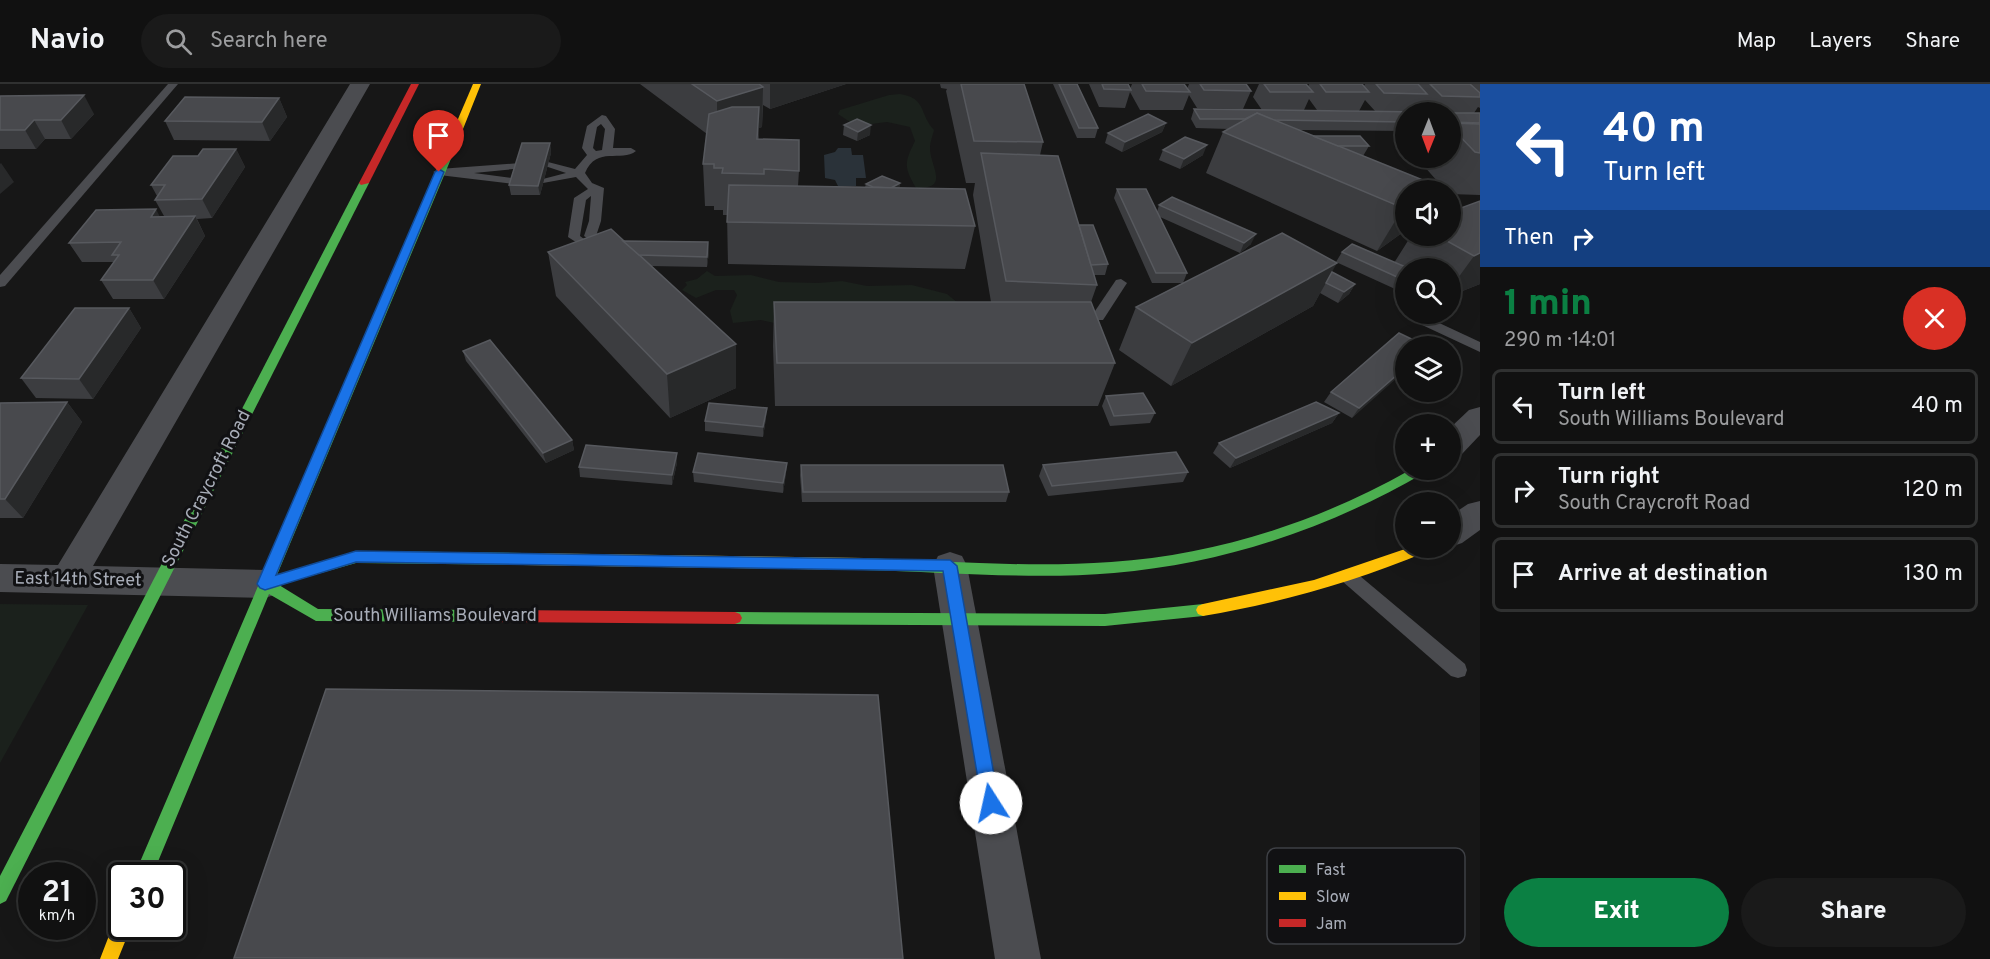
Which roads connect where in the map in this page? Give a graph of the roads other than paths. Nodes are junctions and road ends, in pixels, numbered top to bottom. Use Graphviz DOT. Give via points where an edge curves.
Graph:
graph roads {
  1 [pos="173,84"];
  2 [pos="360,84"];
  3 [pos="415,84"];
  4 [pos="477,84"];
  5 [pos="607,152"];
  6 [pos="632,152"];
  7 [pos="594,156"];
  8 [pos="548,165"];
  9 [pos="520,166"];
  10 [pos="439,172"];
  11 [pos="579,173"];
  12 [pos="515,181"];
  13 [pos="547,181"];
  14 [pos="598,188"];
  15 [pos="0,282"];
  16 [pos="1121,283"];
  17 [pos="1098,317"];
  18 [pos="1431,324"];
  19 [pos="1480,348"];
  20 [pos="1480,417"];
  21 [pos="1461,436"];
  22 [pos="1404,480"];
  23 [pos="1480,513"];
  24 [pos="1461,526"];
  25 [pos="1395,558"];
  26 [pos="950,566"];
  27 [pos="1348,576"];
  28 [pos="0,578"];
  29 [pos="68,579"];
  30 [pos="159,582"];
  31 [pos="265,584"];
  32 [pos="959,621"];
  33 [pos="1458,670"];
  34 [pos="149,862"];
  35 [pos="0,895"];
  36 [pos="117,940"];
  37 [pos="109,959"];
  38 [pos="1018,959"];
  1 -- 15 [label="lane"];
  2 -- 29 [label="street"];
  3 -- 30 [label="main road, South Craycroft Road"];
  4 -- 10 [label="main road"];
  5 -- 6 [label="lane"];
  5 -- 7 [label="lane"];
  5 -- 7 [label="lane" via="610,129 602,118 592,126 589,136 587,148"];
  7 -- 11 [label="lane" via="581,166"];
  8 -- 11 [label="lane"];
  9 -- 10 [label="lane"];
  10 -- 12 [label="lane"];
  10 -- 31 [label="main road"];
  11 -- 13 [label="lane"];
  11 -- 14 [label="lane"];
  14 -- 14 [label="lane" via="580,198 574,237 586,239 595,221"];
  16 -- 17 [label="lane"];
  18 -- 19 [label="lane"];
  20 -- 21 [label="street"];
  22 -- 26 [label="main road" via="1341,512 1283,535 1222,552 1107,568"];
  23 -- 24 [label="street"];
  25 -- 27 [label="main road, South Williams Boulevard"];
  26 -- 31 [label="main road" via="356,557"];
  26 -- 32 [label="street"];
  27 -- 32 [label="main road, South Williams Boulevard" via="1273,597 1160,616"];
  27 -- 33 [label="lane"];
  28 -- 29 [label="street, East 14th Street"];
  29 -- 30 [label="street, East 14th Street"];
  30 -- 31 [label="street, East 14th Street"];
  30 -- 35 [label="main road, South Craycroft Road"];
  31 -- 32 [label="main road, South Williams Boulevard" via="316,615"];
  31 -- 34 [label="main road"];
  32 -- 38 [label="street"];
  36 -- 37 [label="main road"];
}
